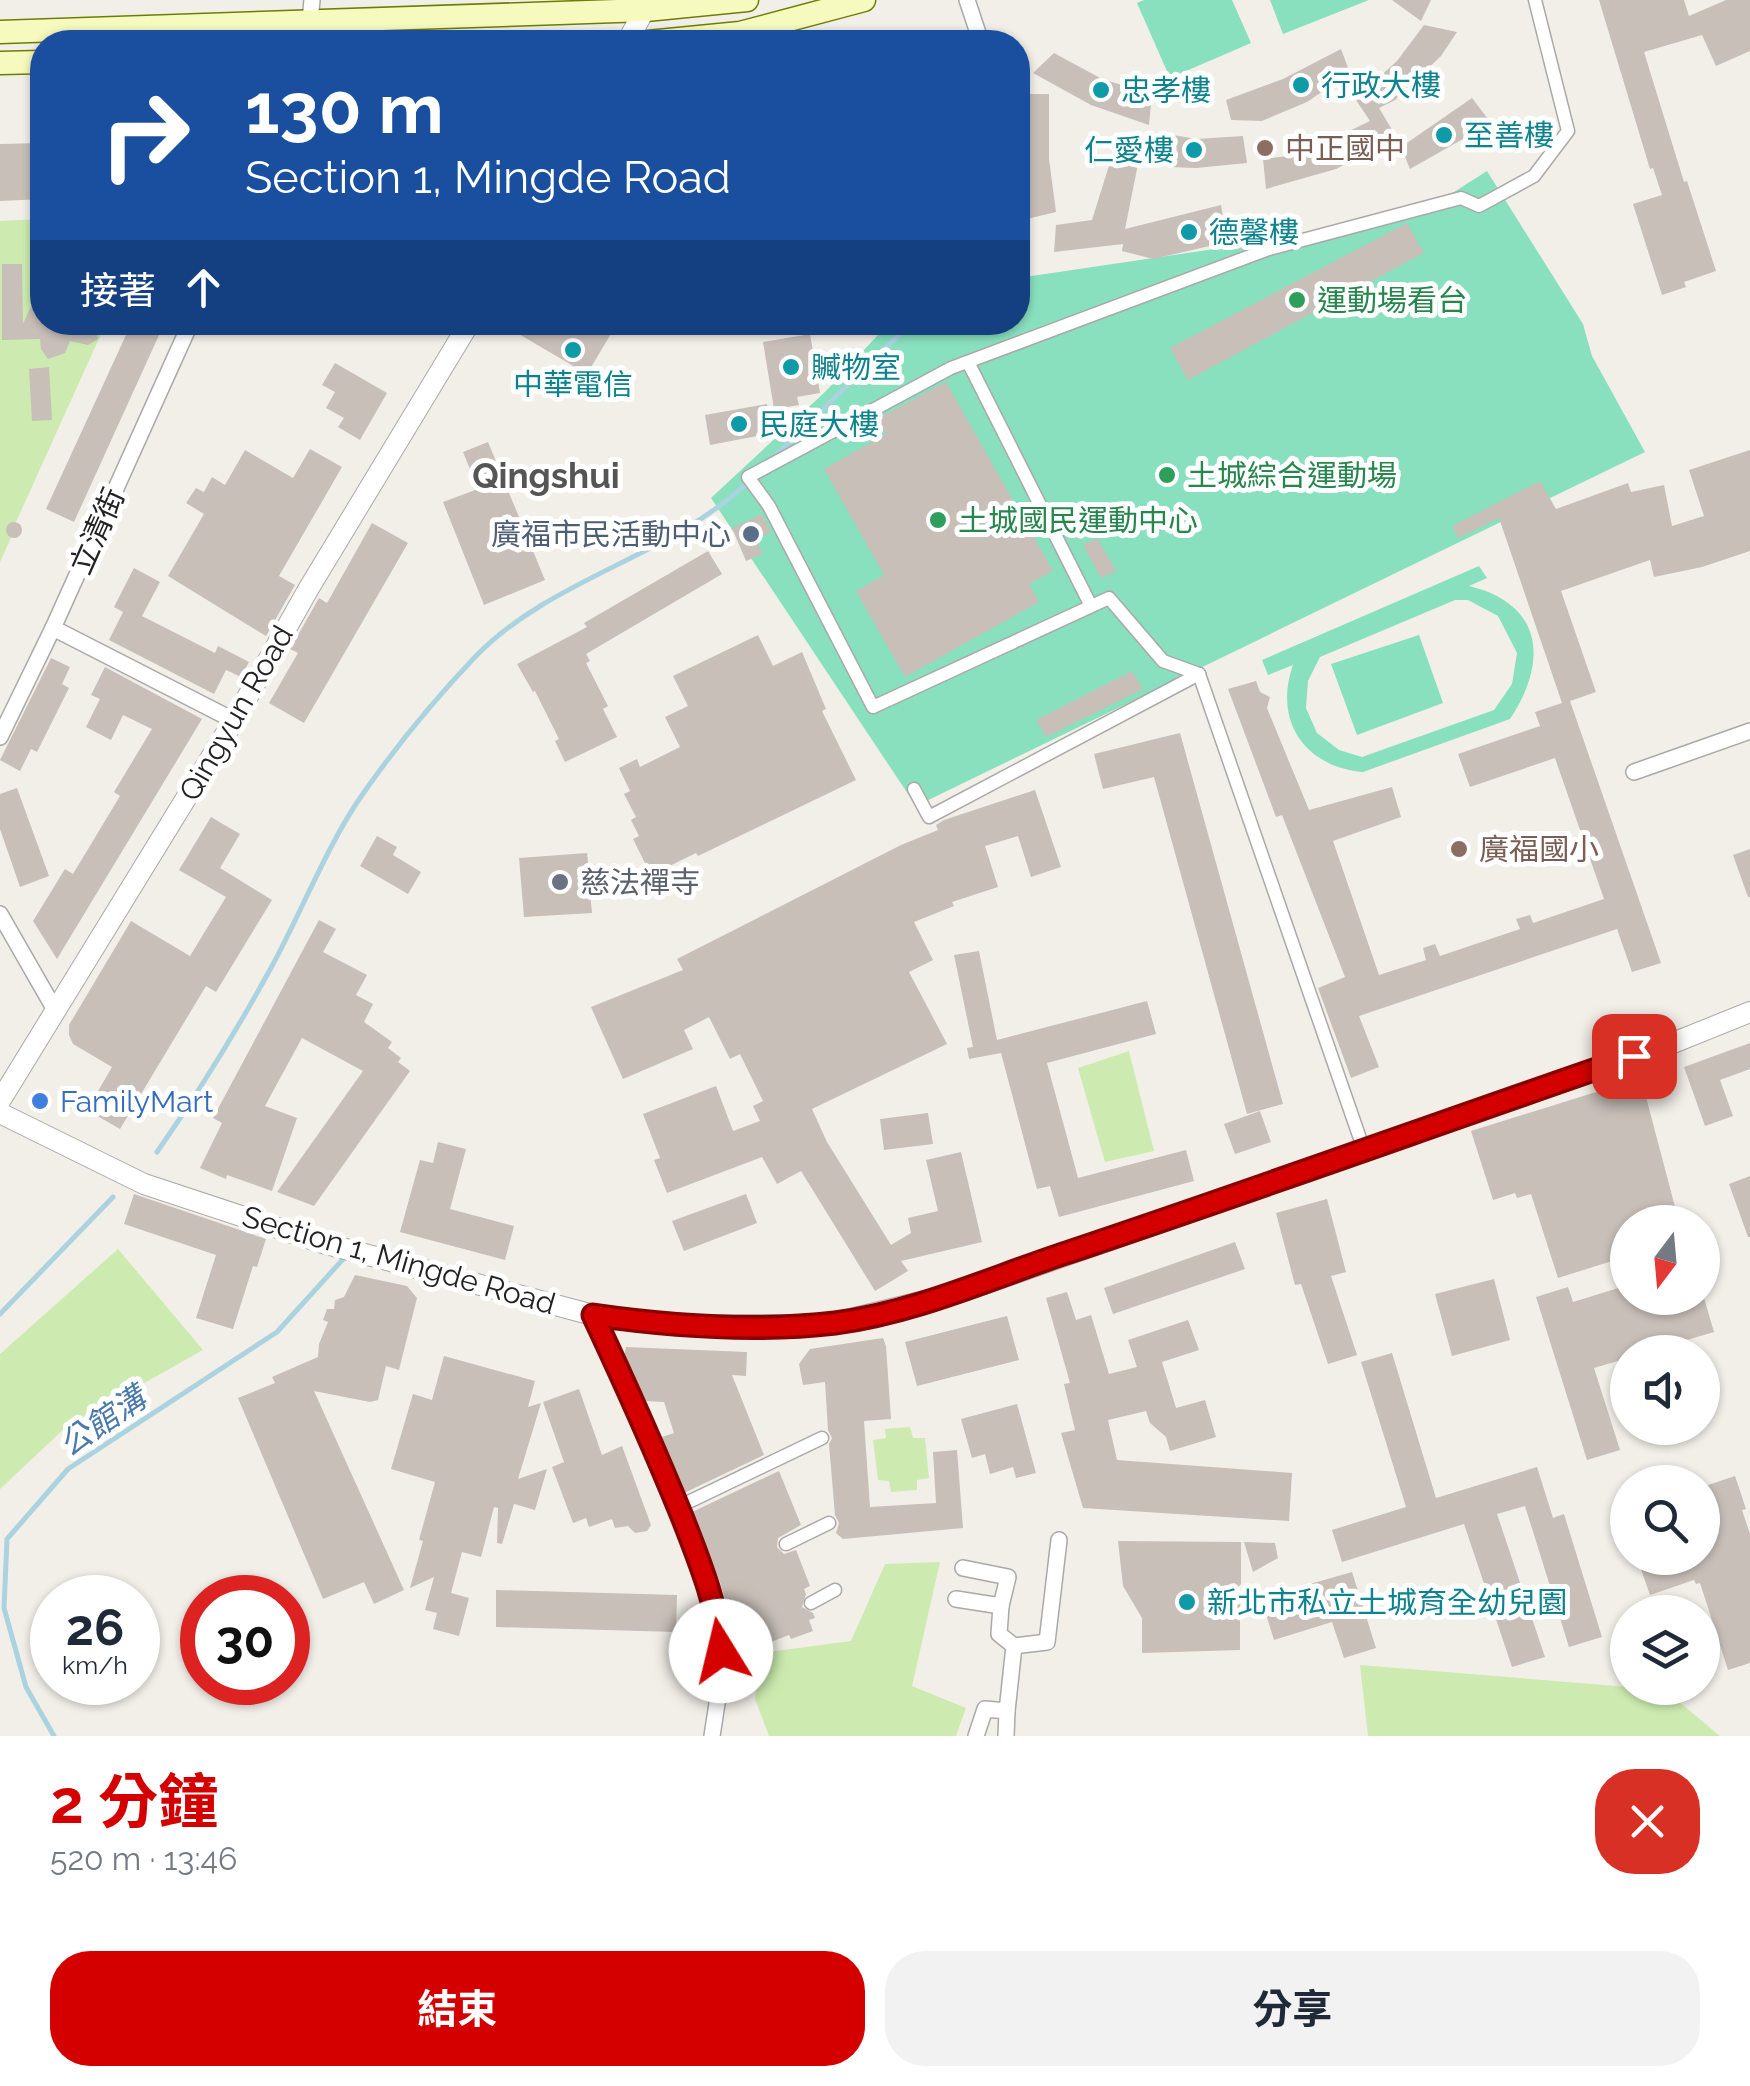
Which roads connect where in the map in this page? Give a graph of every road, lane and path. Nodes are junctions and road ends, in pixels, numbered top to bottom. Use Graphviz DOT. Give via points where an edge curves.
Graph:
graph roads {
  1 [pos="748,0"];
  2 [pos="864,0"];
  3 [pos="967,0"];
  4 [pos="1535,0"];
  5 [pos="648,5"];
  6 [pos="311,21"];
  7 [pos="57,30"];
  8 [pos="634,30"];
  9 [pos="751,30"];
  10 [pos="977,30"];
  11 [pos="30,31"];
  12 [pos="0,32"];
  13 [pos="30,62"];
  14 [pos="0,63"];
  15 [pos="185,335"];
  16 [pos="462,335"];
  17 [pos="968,362"];
  18 [pos="1091,606"];
  19 [pos="54,628"];
  20 [pos="1200,674"];
  21 [pos="233,720"];
  22 [pos="1750,731"];
  23 [pos="0,737"];
  24 [pos="1634,772"];
  25 [pos="914,789"];
  26 [pos="0,914"];
  27 [pos="55,1010"];
  28 [pos="1750,1012"];
  29 [pos="0,1102"];
  30 [pos="0,1113"];
  31 [pos="1364,1150"];
  32 [pos="593,1315"];
  33 [pos="822,1438"];
  34 [pos="678,1507"];
  35 [pos="829,1523"];
  36 [pos="1059,1540"];
  37 [pos="786,1544"];
  38 [pos="963,1568"];
  39 [pos="835,1590"];
  40 [pos="956,1599"];
  41 [pos="811,1603"];
  42 [pos="1001,1606"];
  43 [pos="1014,1646"];
  44 [pos="1006,1710"];
  45 [pos="712,1736"];
  46 [pos="976,1736"];
  47 [pos="1006,1736"];
  1 -- 5 [label="main road"];
  2 -- 9 [label="main road"];
  3 -- 10 [label="street"];
  4 -- 17 [label="street" via="1568,131 1534,176 1479,206 1462,198 1269,248"];
  5 -- 6 [label="main road"];
  5 -- 8 [label="street"];
  6 -- 7 [label="main road"];
  11 -- 12 [label="main road"];
  13 -- 14 [label="main road"];
  15 -- 19 [label="street, 立清街"];
  16 -- 21 [label="street, Qingyun Road"];
  17 -- 18 [label="street"];
  17 -- 18 [label="street" via="748,477 873,707"];
  18 -- 20 [label="street" via="1109,598 1163,661"];
  19 -- 21 [label="street"];
  19 -- 23 [label="street, 立清街"];
  20 -- 25 [label="street" via="928,816"];
  20 -- 31 [label="street"];
  21 -- 27 [label="street, Qingyun Road"];
  22 -- 24 [label="street"];
  26 -- 27 [label="street"];
  27 -- 29 [label="street, Qingyun Road"];
  28 -- 31 [label="street, Section 1, Mingde Road"];
  30 -- 32 [label="street, Section 1, Mingde Road" via="144,1184 323,1243"];
  31 -- 32 [label="street, Section 1, Mingde Road" via="958,1292 838,1322 674,1325"];
  32 -- 34 [label="street"];
  33 -- 34 [label="street"];
  34 -- 45 [label="street" via="719,1627 722,1671"];
  35 -- 37 [label="street"];
  36 -- 43 [label="street" via="1047,1642"];
  38 -- 42 [label="street" via="1008,1577"];
  39 -- 41 [label="street"];
  40 -- 42 [label="street"];
  42 -- 43 [label="street" via="999,1634"];
  43 -- 44 [label="street"];
  44 -- 46 [label="street" via="985,1709"];
  44 -- 47 [label="street"];
}
